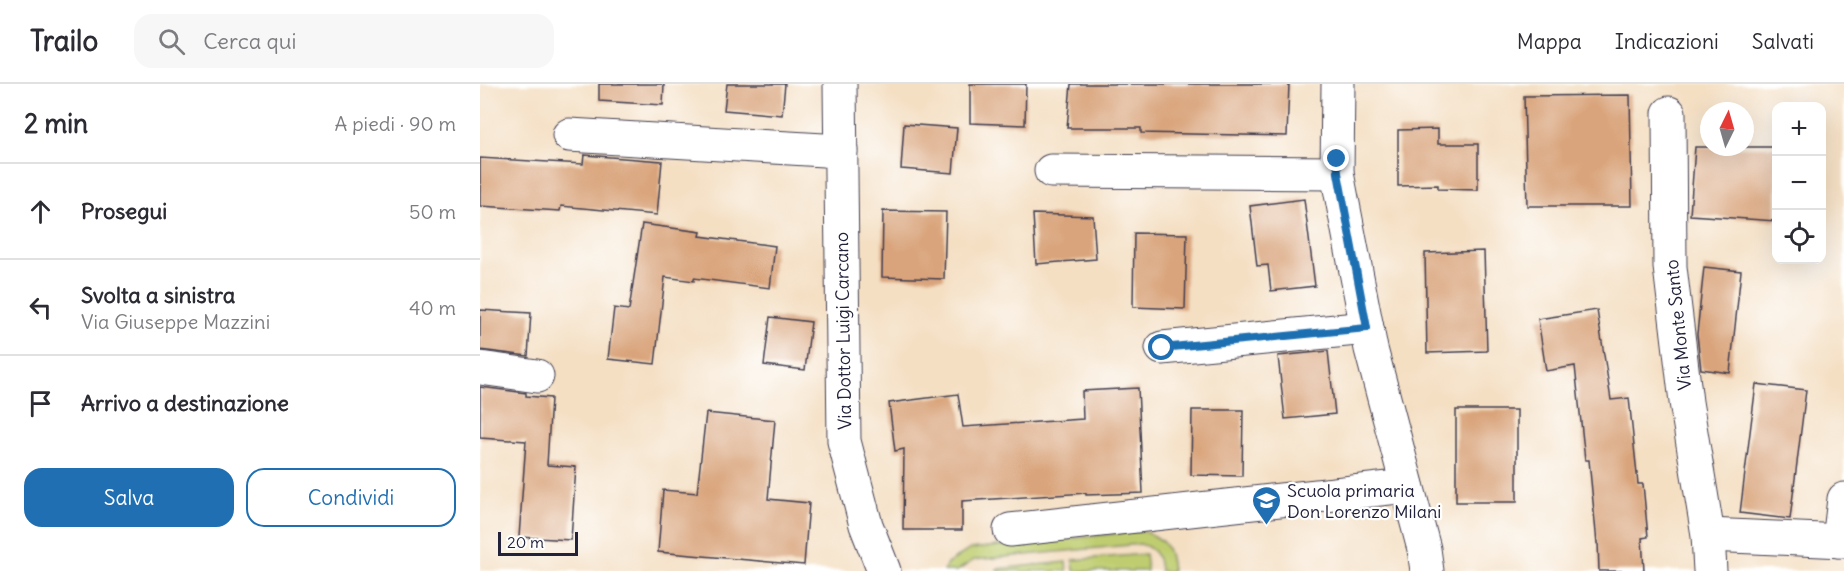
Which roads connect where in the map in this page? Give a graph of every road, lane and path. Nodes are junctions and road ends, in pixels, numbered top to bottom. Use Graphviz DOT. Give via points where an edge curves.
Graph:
graph roads {
  1 [pos="840,84"];
  2 [pos="1338,84"];
  3 [pos="1669,113"];
  4 [pos="569,135"];
  5 [pos="841,151"];
  6 [pos="1051,171"];
  7 [pos="1338,173"];
  8 [pos="1367,328"];
  9 [pos="1162,348"];
  10 [pos="480,368"];
  11 [pos="537,376"];
  12 [pos="1407,486"];
  13 [pos="1844,499"];
  14 [pos="1010,530"];
  15 [pos="1708,535"];
  16 [pos="1841,541"];
  17 [pos="884,571"];
  18 [pos="1427,571"];
  19 [pos="1710,571"];
  1 -- 5 [label="street, Via Dottor Luigi Carcano"];
  2 -- 7 [label="street"];
  3 -- 15 [label="street, Via Monte Santo" via="1670,267 1686,402"];
  4 -- 5 [label="street"];
  5 -- 17 [label="street, Via Dottor Luigi Carcano" via="844,441 866,525"];
  6 -- 7 [label="street"];
  7 -- 8 [label="street"];
  8 -- 9 [label="street"];
  8 -- 12 [label="street"];
  10 -- 11 [label="street"];
  12 -- 14 [label="street"];
  12 -- 18 [label="street"];
  13 -- 16 [label="street"];
  15 -- 16 [label="street"];
  15 -- 19 [label="street, Via Monte Santo"];
}
